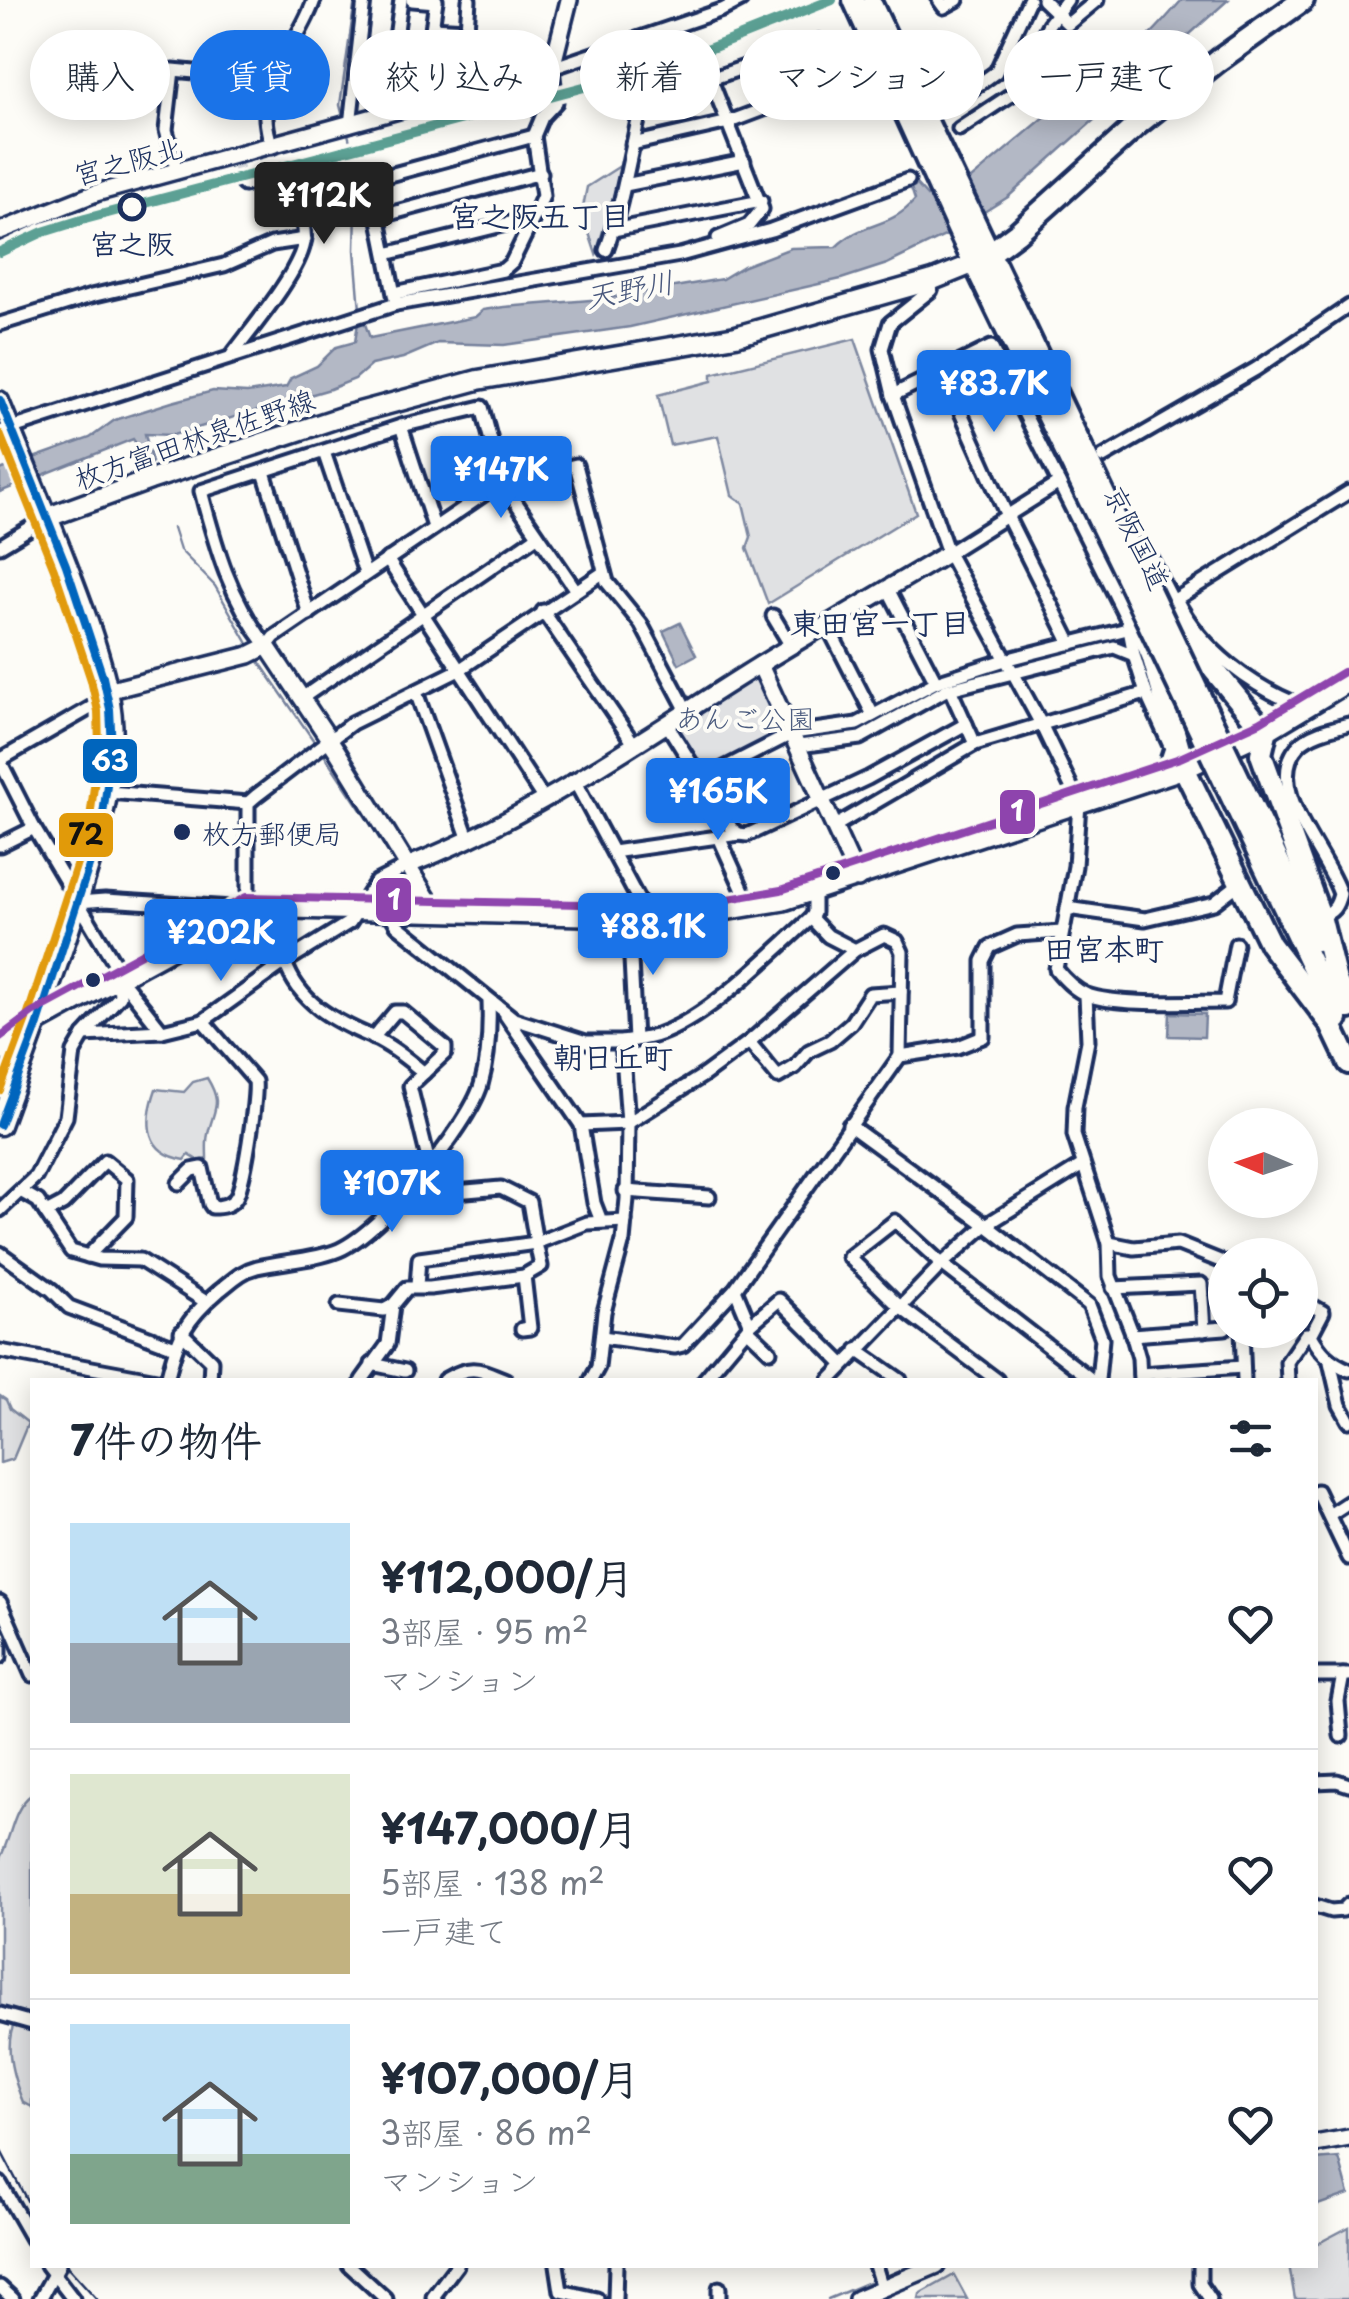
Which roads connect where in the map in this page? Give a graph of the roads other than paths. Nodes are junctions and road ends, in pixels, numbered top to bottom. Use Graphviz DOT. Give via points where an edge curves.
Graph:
graph roads {
  1 [pos="314,0"];
  2 [pos="364,0"];
  3 [pos="401,0"];
  4 [pos="412,0"];
  5 [pos="468,0"];
  6 [pos="569,0"];
  7 [pos="741,0"];
  8 [pos="940,0"];
  9 [pos="957,0"];
  10 [pos="1029,0"];
  11 [pos="1043,0"];
  12 [pos="1068,0"];
  13 [pos="1098,0"];
  14 [pos="1304,0"];
  15 [pos="436,1"];
  16 [pos="864,5"];
  17 [pos="1057,14"];
  18 [pos="432,28"];
  19 [pos="300,30"];
  20 [pos="397,30"];
  21 [pos="560,36"];
  22 [pos="560,65"];
  23 [pos="190,72"];
  24 [pos="720,77"];
  25 [pos="984,80"];
  26 [pos="720,101"];
  27 [pos="266,120"];
  28 [pos="366,120"];
  29 [pos="541,120"];
  30 [pos="638,120"];
  31 [pos="729,122"];
  32 [pos="346,126"];
  33 [pos="958,129"];
  34 [pos="534,136"];
  35 [pos="632,144"];
  36 [pos="272,147"];
  37 [pos="744,161"];
  38 [pos="177,172"];
  39 [pos="541,173"];
  40 [pos="908,180"];
  41 [pos="241,182"];
  42 [pos="625,185"];
  43 [pos="761,202"];
  44 [pos="378,217"];
  45 [pos="534,217"];
  46 [pos="613,230"];
  47 [pos="0,231"];
  48 [pos="305,239"];
  49 [pos="606,250"];
  50 [pos="978,250"];
  51 [pos="692,252"];
  52 [pos="386,254"];
  53 [pos="933,280"];
  54 [pos="395,299"];
  55 [pos="1349,306"];
  56 [pos="0,324"];
  57 [pos="232,355"];
  58 [pos="942,370"];
  59 [pos="893,395"];
  60 [pos="0,400"];
  61 [pos="401,426"];
  62 [pos="8,432"];
  63 [pos="324,452"];
  64 [pos="1104,457"];
  65 [pos="264,472"];
  66 [pos="502,482"];
  67 [pos="1059,484"];
  68 [pos="1349,492"];
  69 [pos="1089,499"];
  70 [pos="1112,512"];
  71 [pos="1007,516"];
  72 [pos="48,517"];
  73 [pos="434,527"];
  74 [pos="537,536"];
  75 [pos="0,546"];
  76 [pos="948,553"];
  77 [pos="386,559"];
  78 [pos="604,572"];
  79 [pos="365,574"];
  80 [pos="1136,580"];
  81 [pos="575,589"];
  82 [pos="888,589"];
  83 [pos="543,611"];
  84 [pos="310,614"];
  85 [pos="424,616"];
  86 [pos="773,616"];
  87 [pos="827,625"];
  88 [pos="1132,629"];
  89 [pos="792,646"];
  90 [pos="258,651"];
  91 [pos="1067,651"];
  92 [pos="1134,655"];
  93 [pos="760,665"];
  94 [pos="1009,667"];
  95 [pos="459,670"];
  96 [pos="936,682"];
  97 [pos="1349,683"];
  98 [pos="950,689"];
  99 [pos="108,691"];
  100 [pos="416,692"];
  101 [pos="1146,693"];
  102 [pos="302,698"];
  103 [pos="1308,708"];
  104 [pos="686,711"];
  105 [pos="873,715"];
  106 [pos="966,724"];
  107 [pos="1041,724"];
  108 [pos="1349,724"];
  109 [pos="668,726"];
  110 [pos="1266,733"];
  111 [pos="796,740"];
  112 [pos="322,743"];
  113 [pos="634,744"];
  114 [pos="976,744"];
  115 [pos="0,760"];
  116 [pos="1185,770"];
  117 [pos="1160,778"];
  118 [pos="574,780"];
  119 [pos="702,780"];
  120 [pos="108,792"];
  121 [pos="543,798"];
  122 [pos="822,798"];
  123 [pos="248,804"];
  124 [pos="1079,804"];
  125 [pos="1243,805"];
  126 [pos="835,826"];
  127 [pos="34,828"];
  128 [pos="739,834"];
  129 [pos="719,838"];
  130 [pos="469,840"];
  131 [pos="0,845"];
  132 [pos="613,852"];
  133 [pos="409,865"];
  134 [pos="858,878"];
  135 [pos="1240,883"];
  136 [pos="814,894"];
  137 [pos="67,899"];
  138 [pos="751,908"];
  139 [pos="1067,908"];
  140 [pos="248,909"];
  141 [pos="355,910"];
  142 [pos="388,910"];
  143 [pos="436,912"];
  144 [pos="1320,916"];
  145 [pos="635,918"];
  146 [pos="811,918"];
  147 [pos="1062,932"];
  148 [pos="1236,944"];
  149 [pos="855,950"];
  150 [pos="286,962"];
  151 [pos="1334,977"];
  152 [pos="120,979"];
  153 [pos="902,992"];
  154 [pos="1086,995"];
  155 [pos="489,1002"];
  156 [pos="1349,1008"];
  157 [pos="504,1013"];
  158 [pos="204,1021"];
  159 [pos="38,1024"];
  160 [pos="162,1030"];
  161 [pos="84,1036"];
  162 [pos="373,1038"];
  163 [pos="628,1041"];
  164 [pos="748,1042"];
  165 [pos="1349,1043"];
  166 [pos="0,1053"];
  167 [pos="900,1056"];
  168 [pos="1349,1063"];
  169 [pos="424,1073"];
  170 [pos="628,1122"];
  171 [pos="0,1125"];
  172 [pos="580,1125"];
  173 [pos="848,1125"];
  174 [pos="432,1162"];
  175 [pos="1082,1166"];
  176 [pos="179,1183"];
  177 [pos="409,1190"];
  178 [pos="626,1191"];
  179 [pos="22,1192"];
  180 [pos="709,1197"];
  181 [pos="0,1210"];
  182 [pos="46,1213"];
  183 [pos="601,1220"];
  184 [pos="625,1220"];
  185 [pos="986,1225"];
  186 [pos="536,1243"];
  187 [pos="1109,1244"];
  188 [pos="0,1253"];
  189 [pos="88,1256"];
  190 [pos="1208,1256"];
  191 [pos="942,1264"];
  192 [pos="524,1276"];
  193 [pos="417,1286"];
  194 [pos="1113,1288"];
  195 [pos="735,1289"];
  196 [pos="206,1302"];
  197 [pos="340,1305"];
  198 [pos="393,1305"];
  199 [pos="900,1307"];
  200 [pos="749,1327"];
  201 [pos="530,1328"];
  202 [pos="1204,1330"];
  203 [pos="1208,1330"];
  204 [pos="181,1332"];
  205 [pos="1132,1335"];
  206 [pos="602,1337"];
  207 [pos="1318,1344"];
  208 [pos="174,1346"];
  209 [pos="1243,1348"];
  210 [pos="1296,1348"];
  211 [pos="857,1350"];
  212 [pos="0,1351"];
  213 [pos="770,1351"];
  214 [pos="1330,1362"];
  215 [pos="372,1364"];
  216 [pos="843,1364"];
  217 [pos="1349,1370"];
  218 [pos="404,1371"];
  219 [pos="1244,1373"];
  220 [pos="1140,1377"];
  221 [pos="146,1378"];
  222 [pos="167,1378"];
  223 [pos="210,1378"];
  224 [pos="363,1378"];
  225 [pos="448,1378"];
  226 [pos="501,1378"];
  227 [pos="592,1378"];
  228 [pos="706,1378"];
  229 [pos="832,1378"];
  230 [pos="897,1378"];
  231 [pos="994,1378"];
  232 [pos="1092,1378"];
  233 [pos="1095,1378"];
  234 [pos="1288,1378"];
  235 [pos="1349,1421"];
  236 [pos="1318,1491"];
  237 [pos="1349,1502"];
  238 [pos="1328,1514"];
  239 [pos="1349,1558"];
  240 [pos="0,1602"];
  241 [pos="0,1636"];
  242 [pos="0,1657"];
  243 [pos="30,1670"];
  244 [pos="1318,1674"];
  245 [pos="1346,1675"];
  246 [pos="1341,1736"];
  247 [pos="1318,1782"];
  248 [pos="1349,1785"];
  249 [pos="1349,1904"];
  250 [pos="1318,1907"];
  251 [pos="0,2014"];
  252 [pos="30,2022"];
  253 [pos="1349,2138"];
  254 [pos="1318,2143"];
  255 [pos="0,2183"];
  256 [pos="30,2236"];
  257 [pos="54,2268"];
  258 [pos="352,2268"];
  259 [pos="455,2268"];
  260 [pos="557,2268"];
  261 [pos="616,2268"];
  262 [pos="876,2268"];
  263 [pos="932,2268"];
  264 [pos="1200,2268"];
  265 [pos="0,2287"];
  266 [pos="882,2288"];
  267 [pos="13,2299"];
  268 [pos="40,2299"];
  269 [pos="73,2299"];
  270 [pos="386,2299"];
  271 [pos="436,2299"];
  272 [pos="597,2299"];
  273 [pos="616,2299"];
  274 [pos="857,2299"];
  275 [pos="1210,2299"];
  1 -- 19 [label="street"];
  2 -- 32 [label="street"];
  3 -- 20 [label="street"];
  4 -- 15 [label="street"];
  5 -- 18 [label="street" via="467,30"];
  6 -- 21 [label="street"];
  7 -- 22 [label="street"];
  8 -- 9 [label="street" via="944,7"];
  10 -- 25 [label="street" via="996,72"];
  11 -- 17 [label="street"];
  12 -- 17 [label="street"];
  13 -- 17 [label="street" via="1068,24"];
  14 -- 50 [label="highway"];
  15 -- 18 [label="street"];
  16 -- 50 [label="highway, 京阪国道"];
  17 -- 33 [label="street" via="1012,94"];
  23 -- 38 [label="street" via="173,70 166,130"];
  24 -- 31 [label="street" via="820,41 841,80"];
  26 -- 31 [label="street"];
  27 -- 36 [label="street"];
  28 -- 32 [label="street, 宮之阪北"];
  29 -- 34 [label="street"];
  30 -- 35 [label="street"];
  31 -- 35 [label="street"];
  31 -- 37 [label="street"];
  32 -- 36 [label="street, 宮之阪北"];
  34 -- 39 [label="street"];
  34 -- 44 [label="street" via="370,180"];
  35 -- 42 [label="street"];
  36 -- 38 [label="street, 宮之阪北"];
  37 -- 42 [label="street"];
  37 -- 43 [label="street"];
  38 -- 47 [label="street, 宮之阪北" via="96,193"];
  39 -- 44 [label="street"];
  39 -- 45 [label="street" via="543,196"];
  40 -- 51 [label="street"];
  41 -- 48 [label="street" via="284,177"];
  42 -- 46 [label="street"];
  43 -- 46 [label="street"];
  43 -- 51 [label="street" via="749,225"];
  44 -- 52 [label="street"];
  45 -- 52 [label="street"];
  45 -- 54 [label="street" via="503,270"];
  46 -- 49 [label="street"];
  48 -- 56 [label="street"];
  48 -- 57 [label="street" via="298,262"];
  50 -- 53 [label="main road, 枚方富田林泉佐野線"];
  50 -- 69 [label="highway, 京阪国道"];
  50 -- 70 [label="highway, 京阪国道"];
  51 -- 54 [label="street"];
  52 -- 54 [label="street"];
  53 -- 59 [label="street" via="931,290 884,334"];
  53 -- 72 [label="main road, 枚方富田林泉佐野線" via="736,336 478,380 344,416"];
  54 -- 57 [label="street"];
  55 -- 64 [label="street"];
  57 -- 62 [label="street"];
  58 -- 59 [label="street"];
  58 -- 67 [label="street" via="991,346"];
  58 -- 71 [label="street"];
  59 -- 76 [label="street"];
  60 -- 62 [label="street"];
  61 -- 63 [label="street"];
  61 -- 66 [label="street" via="482,407"];
  61 -- 73 [label="street"];
  62 -- 72 [label="street"];
  63 -- 65 [label="street"];
  63 -- 79 [label="street"];
  65 -- 84 [label="street"];
  65 -- 90 [label="street" via="200,491 220,564"];
  66 -- 73 [label="street"];
  66 -- 74 [label="street"];
  66 -- 78 [label="street" via="576,465"];
  67 -- 71 [label="street"];
  67 -- 88 [label="street"];
  68 -- 103 [label="street" via="1176,599 1216,653 1278,698"];
  69 -- 80 [label="highway, 京阪国道"];
  69 -- 116 [label="highway" via="1152,655"];
  70 -- 80 [label="highway, 京阪国道"];
  70 -- 110 [label="highway" via="1128,524 1186,636"];
  71 -- 76 [label="street"];
  71 -- 91 [label="street"];
  72 -- 75 [label="street"];
  72 -- 99 [label="main road, 枚方富田林泉佐野線"];
  73 -- 77 [label="street"];
  74 -- 81 [label="street"];
  74 -- 85 [label="street"];
  76 -- 82 [label="street"];
  76 -- 94 [label="street"];
  77 -- 79 [label="street"];
  77 -- 85 [label="street"];
  78 -- 81 [label="street"];
  78 -- 104 [label="street"];
  79 -- 84 [label="street"];
  80 -- 125 [label="highway, 京阪国道, bridge"];
  81 -- 83 [label="street"];
  82 -- 87 [label="street"];
  82 -- 96 [label="street"];
  83 -- 95 [label="street"];
  83 -- 113 [label="street"];
  84 -- 90 [label="street"];
  85 -- 95 [label="street"];
  85 -- 102 [label="street"];
  86 -- 89 [label="street"];
  87 -- 89 [label="street"];
  87 -- 105 [label="street"];
  88 -- 91 [label="street"];
  88 -- 92 [label="street"];
  89 -- 93 [label="street"];
  90 -- 99 [label="street"];
  90 -- 102 [label="street"];
  91 -- 92 [label="street" via="1114,647"];
  91 -- 94 [label="street"];
  92 -- 101 [label="street"];
  93 -- 104 [label="street"];
  93 -- 111 [label="street"];
  94 -- 96 [label="street"];
  94 -- 98 [label="street"];
  94 -- 107 [label="street"];
  95 -- 100 [label="street"];
  95 -- 121 [label="street"];
  96 -- 105 [label="street"];
  97 -- 103 [label="street"];
  98 -- 106 [label="street"];
  98 -- 111 [label="street" via="860,738"];
  99 -- 115 [label="street" via="99,704"];
  99 -- 120 [label="main road, 枚方富田林泉佐野線"];
  100 -- 112 [label="street"];
  100 -- 130 [label="street"];
  101 -- 107 [label="street"];
  101 -- 117 [label="street" via="1171,748"];
  102 -- 112 [label="street"];
  103 -- 110 [label="street"];
  104 -- 109 [label="street"];
  105 -- 111 [label="street"];
  106 -- 114 [label="street"];
  106 -- 122 [label="street"];
  107 -- 114 [label="street"];
  107 -- 124 [label="street"];
  108 -- 144 [label="street" via="1299,744 1289,762 1292,802 1340,894 1338,905"];
  109 -- 113 [label="street"];
  109 -- 119 [label="street"];
  110 -- 116 [label="street"];
  110 -- 144 [label="highway" via="1261,754"];
  111 -- 119 [label="street"];
  111 -- 122 [label="street"];
  112 -- 123 [label="street"];
  112 -- 133 [label="street"];
  113 -- 118 [label="street"];
  114 -- 126 [label="street"];
  115 -- 127 [label="street"];
  116 -- 117 [label="street"];
  116 -- 135 [label="highway"];
  117 -- 124 [label="street"];
  118 -- 121 [label="street"];
  118 -- 132 [label="street"];
  119 -- 128 [label="street"];
  120 -- 123 [label="street"];
  120 -- 137 [label="main road, 枚方富田林泉佐野線" via="101,829"];
  121 -- 130 [label="street"];
  122 -- 126 [label="street"];
  122 -- 128 [label="street"];
  123 -- 140 [label="street"];
  124 -- 134 [label="street"];
  124 -- 139 [label="street"];
  125 -- 151 [label="highway, 京阪国道"];
  125 -- 165 [label="highway, 京阪国道"];
  126 -- 134 [label="street"];
  127 -- 131 [label="street"];
  127 -- 137 [label="street"];
  128 -- 129 [label="street"];
  129 -- 132 [label="street"];
  129 -- 138 [label="street"];
  130 -- 133 [label="street"];
  132 -- 145 [label="street" via="640,903"];
  133 -- 141 [label="street" via="376,882"];
  133 -- 143 [label="street"];
  134 -- 136 [label="street"];
  135 -- 139 [label="street" via="1214,903 1145,920"];
  135 -- 168 [label="highway" via="1270,944 1330,1022"];
  136 -- 138 [label="street"];
  136 -- 146 [label="street"];
  137 -- 140 [label="street"];
  137 -- 152 [label="street"];
  137 -- 159 [label="main road, 枚方富田林泉佐野線"];
  138 -- 145 [label="street"];
  139 -- 147 [label="street"];
  140 -- 141 [label="street"];
  140 -- 152 [label="street"];
  141 -- 142 [label="street"];
  141 -- 150 [label="street" via="350,922"];
  142 -- 143 [label="street"];
  142 -- 155 [label="street" via="397,926"];
  143 -- 145 [label="street"];
  144 -- 151 [label="highway"];
  145 -- 163 [label="street"];
  146 -- 149 [label="street"];
  146 -- 163 [label="street" via="691,1018"];
  147 -- 154 [label="street" via="1056,969"];
  147 -- 167 [label="street" via="1017,935 990,947 983,961 983,1036 958,1048"];
  148 -- 154 [label="street" via="1226,1002"];
  149 -- 153 [label="street" via="884,935 897,941"];
  149 -- 164 [label="street"];
  150 -- 158 [label="street"];
  150 -- 162 [label="street" via="301,995"];
  151 -- 156 [label="highway, 京阪国道"];
  152 -- 159 [label="street"];
  152 -- 160 [label="street"];
  152 -- 161 [label="street" via="120,996"];
  153 -- 164 [label="street" via="870,994 851,1023 778,1077"];
  153 -- 167 [label="street"];
  154 -- 175 [label="street" via="1088,1041 1074,1135"];
  155 -- 157 [label="street"];
  155 -- 174 [label="street" via="490,1047 478,1091 465,1121"];
  157 -- 163 [label="street" via="586,1042"];
  157 -- 172 [label="street"];
  158 -- 160 [label="street"];
  158 -- 176 [label="street" via="255,1082 249,1151 238,1195 229,1204 212,1207 202,1168"];
  159 -- 166 [label="street"];
  159 -- 171 [label="main road, 枚方富田林泉佐野線"];
  160 -- 161 [label="street"];
  161 -- 179 [label="street" via="74,1052 66,1116"];
  162 -- 169 [label="street"];
  162 -- 169 [label="street" via="395,1012 403,1012 445,1047"];
  163 -- 170 [label="street"];
  164 -- 170 [label="street"];
  167 -- 173 [label="street"];
  169 -- 174 [label="street" via="410,1086"];
  170 -- 172 [label="street"];
  170 -- 178 [label="street"];
  172 -- 183 [label="street"];
  173 -- 185 [label="street"];
  173 -- 195 [label="street"];
  174 -- 177 [label="street"];
  175 -- 185 [label="street"];
  175 -- 187 [label="street"];
  177 -- 186 [label="street" via="421,1195 500,1188 529,1202"];
  177 -- 196 [label="street" via="339,1250 244,1271"];
  178 -- 180 [label="street"];
  178 -- 184 [label="street"];
  179 -- 181 [label="street"];
  179 -- 182 [label="street"];
  182 -- 189 [label="street" via="72,1252"];
  182 -- 189 [label="street" via="105,1162 127,1179 126,1217"];
  183 -- 184 [label="street"];
  183 -- 186 [label="street"];
  184 -- 206 [label="street"];
  185 -- 191 [label="street"];
  185 -- 233 [label="street" via="1089,1305 1102,1339"];
  186 -- 192 [label="street" via="541,1266"];
  186 -- 193 [label="street" via="420,1259"];
  187 -- 190 [label="street" via="1178,1244"];
  187 -- 194 [label="street"];
  188 -- 208 [label="street" via="70,1307"];
  189 -- 196 [label="street" via="140,1260"];
  191 -- 199 [label="street"];
  191 -- 199 [label="street" via="895,1221 850,1257"];
  191 -- 232 [label="street"];
  192 -- 193 [label="street"];
  192 -- 201 [label="street"];
  193 -- 198 [label="street"];
  194 -- 202 [label="street" via="1201,1284"];
  194 -- 205 [label="street"];
  195 -- 200 [label="street"];
  195 -- 206 [label="street" via="683,1345"];
  196 -- 204 [label="street"];
  197 -- 198 [label="street"];
  198 -- 215 [label="street" via="388,1344"];
  199 -- 211 [label="street"];
  199 -- 231 [label="street"];
  200 -- 213 [label="street"];
  200 -- 216 [label="street" via="779,1300"];
  200 -- 228 [label="street"];
  202 -- 203 [label="street"];
  202 -- 205 [label="street"];
  204 -- 208 [label="street"];
  204 -- 223 [label="street" via="211,1360"];
  205 -- 220 [label="street"];
  206 -- 227 [label="street"];
  207 -- 214 [label="street"];
  208 -- 222 [label="street"];
  209 -- 219 [label="street"];
  210 -- 234 [label="street" via="1287,1362"];
  211 -- 216 [label="street"];
  211 -- 230 [label="street"];
  212 -- 221 [label="street"];
  214 -- 217 [label="street"];
  214 -- 235 [label="street"];
  215 -- 218 [label="street"];
  215 -- 224 [label="street"];
  216 -- 229 [label="street"];
  219 -- 220 [label="street"];
  225 -- 226 [label="street" via="476,1368"];
  236 -- 238 [label="street"];
  237 -- 238 [label="street"];
  238 -- 239 [label="street"];
  240 -- 243 [label="street"];
  241 -- 242 [label="street"];
  244 -- 245 [label="street"];
  245 -- 246 [label="street" via="1338,1701"];
  247 -- 248 [label="street"];
  249 -- 250 [label="street" via="1343,1910"];
  251 -- 252 [label="street"];
  253 -- 254 [label="street"];
  255 -- 256 [label="street"];
  257 -- 268 [label="street"];
  257 -- 269 [label="street"];
  258 -- 270 [label="street"];
  259 -- 271 [label="street"];
  260 -- 272 [label="street" via="561,2291"];
  261 -- 273 [label="street"];
  262 -- 266 [label="street"];
  263 -- 266 [label="street" via="904,2288"];
  264 -- 275 [label="street"];
  265 -- 267 [label="street"];
  266 -- 274 [label="street"];
}
